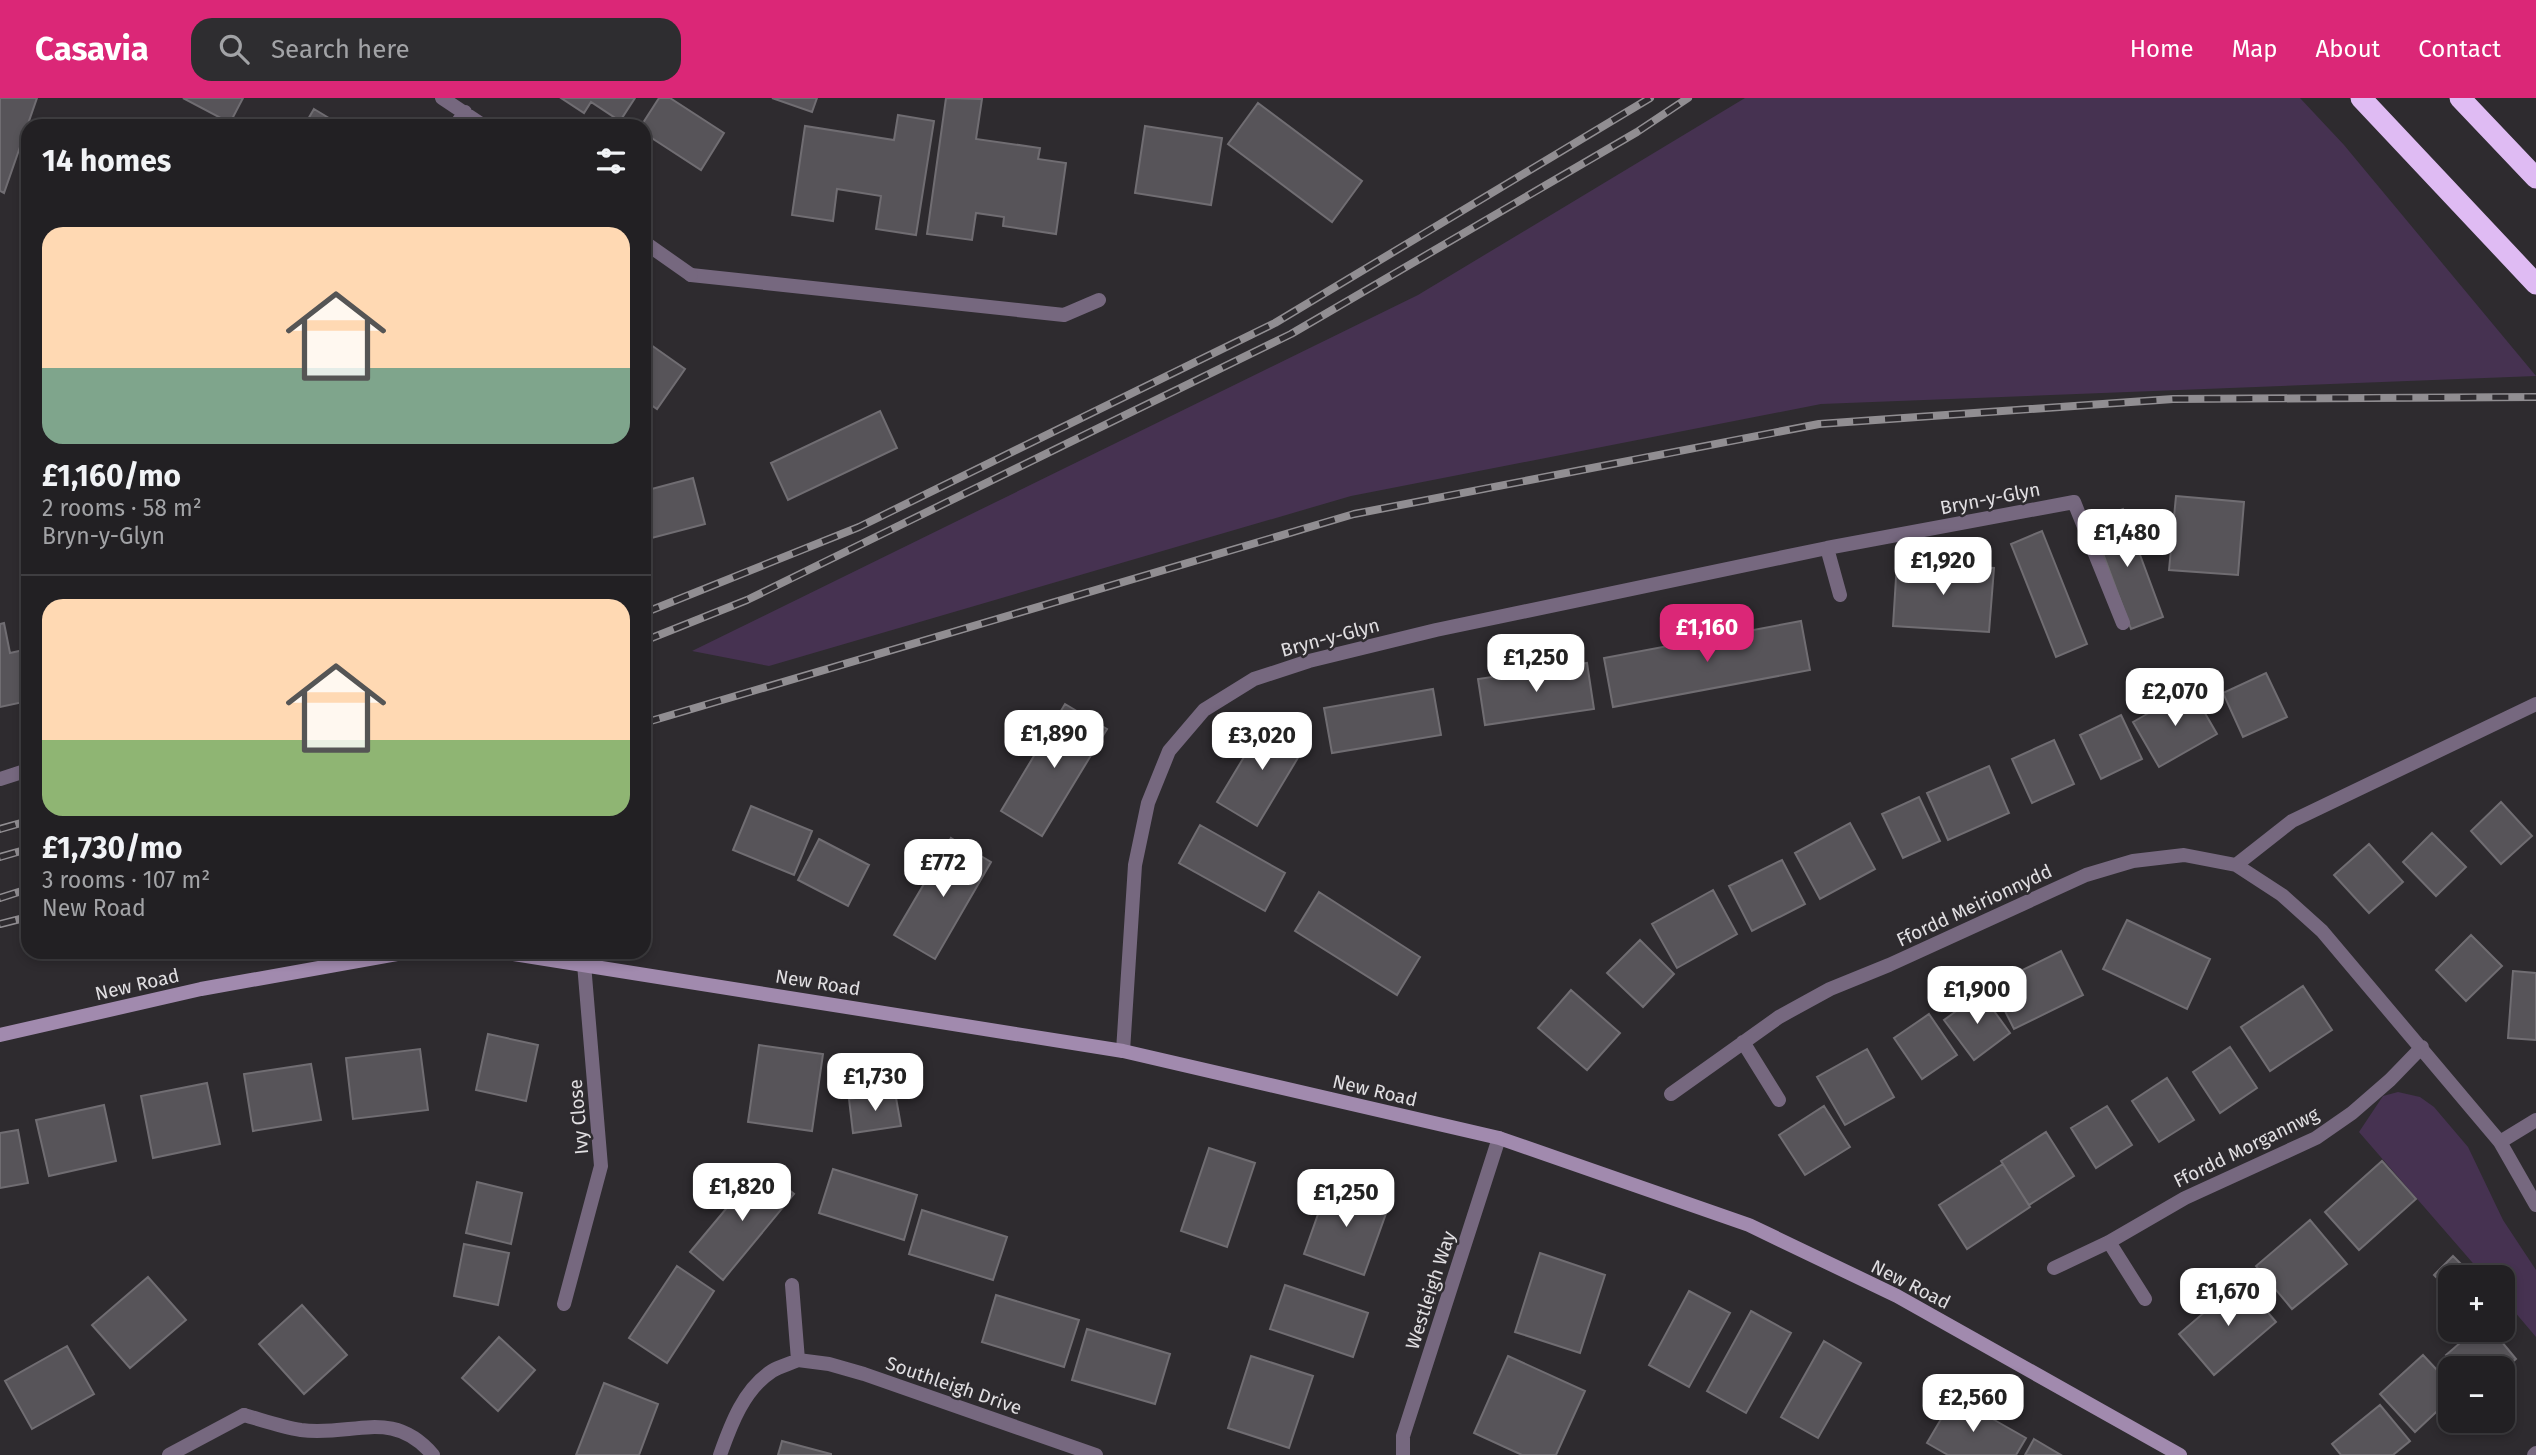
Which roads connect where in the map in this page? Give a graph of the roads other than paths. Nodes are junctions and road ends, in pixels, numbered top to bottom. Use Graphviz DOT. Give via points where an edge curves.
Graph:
graph roads {
  1 [pos="442,98"];
  2 [pos="2361,98"];
  3 [pos="2460,98"];
  4 [pos="465,112"];
  5 [pos="460,119"];
  6 [pos="474,119"];
  7 [pos="2536,178"];
  8 [pos="651,247"];
  9 [pos="2536,284"];
  10 [pos="1099,300"];
  11 [pos="1827,548"];
  12 [pos="1840,595"];
  13 [pos="2123,623"];
  14 [pos="2536,705"];
  15 [pos="21,772"];
  16 [pos="0,779"];
  17 [pos="2235,864"];
  18 [pos="369,959"];
  19 [pos="549,959"];
  20 [pos="584,964"];
  21 [pos="0,1035"];
  22 [pos="1743,1042"];
  23 [pos="2422,1047"];
  24 [pos="1123,1051"];
  25 [pos="1671,1094"];
  26 [pos="1779,1100"];
  27 [pos="2536,1120"];
  28 [pos="1499,1138"];
  29 [pos="2500,1142"];
  30 [pos="2536,1205"];
  31 [pos="2109,1242"];
  32 [pos="2054,1268"];
  33 [pos="792,1285"];
  34 [pos="2145,1298"];
  35 [pos="564,1304"];
  36 [pos="798,1360"];
  37 [pos="169,1455"];
  38 [pos="433,1455"];
  39 [pos="720,1455"];
  40 [pos="1096,1455"];
  41 [pos="1403,1455"];
  42 [pos="2180,1455"];
  1 -- 4 [label="street"];
  2 -- 9 [label="highway"];
  3 -- 7 [label="highway"];
  4 -- 5 [label="street"];
  4 -- 6 [label="street"];
  8 -- 10 [label="street" via="691,275 1064,315"];
  11 -- 12 [label="street"];
  11 -- 13 [label="street, Bryn-y-Glyn" via="2074,502"];
  11 -- 24 [label="street, Bryn-y-Glyn" via="1309,661 1254,679 1204,710 1168,751 1148,803 1135,864"];
  14 -- 17 [label="street" via="2292,821"];
  15 -- 16 [label="street"];
  17 -- 22 [label="street, Ffordd Meirionnydd" via="2184,855 2133,861 2086,875 1830,989"];
  17 -- 23 [label="street, Ffordd Meirionnydd" via="2282,894 2322,931"];
  18 -- 21 [label="main road, New Road" via="201,989"];
  19 -- 20 [label="main road, New Road"];
  20 -- 24 [label="main road, New Road"];
  20 -- 35 [label="street, Ivy Close" via="601,1166"];
  22 -- 25 [label="street, Ffordd Meirionnydd"];
  22 -- 26 [label="street"];
  23 -- 29 [label="street, Ffordd Meirionnydd"];
  23 -- 31 [label="street, Ffordd Morgannwg" via="2352,1113 2316,1138 2185,1198"];
  24 -- 28 [label="main road, New Road"];
  27 -- 29 [label="street"];
  28 -- 41 [label="street, Westleigh Way" via="1403,1436"];
  28 -- 42 [label="main road, New Road" via="1749,1225 1897,1296"];
  29 -- 30 [label="street, Ffordd Meirionnydd"];
  31 -- 32 [label="street, Ffordd Morgannwg"];
  31 -- 34 [label="street"];
  33 -- 36 [label="street"];
  36 -- 39 [label="street" via="772,1371 749,1393"];
  36 -- 40 [label="street, Southleigh Drive" via="864,1374"];
  37 -- 38 [label="street" via="244,1415 302,1430 395,1428 422,1442"];
}
